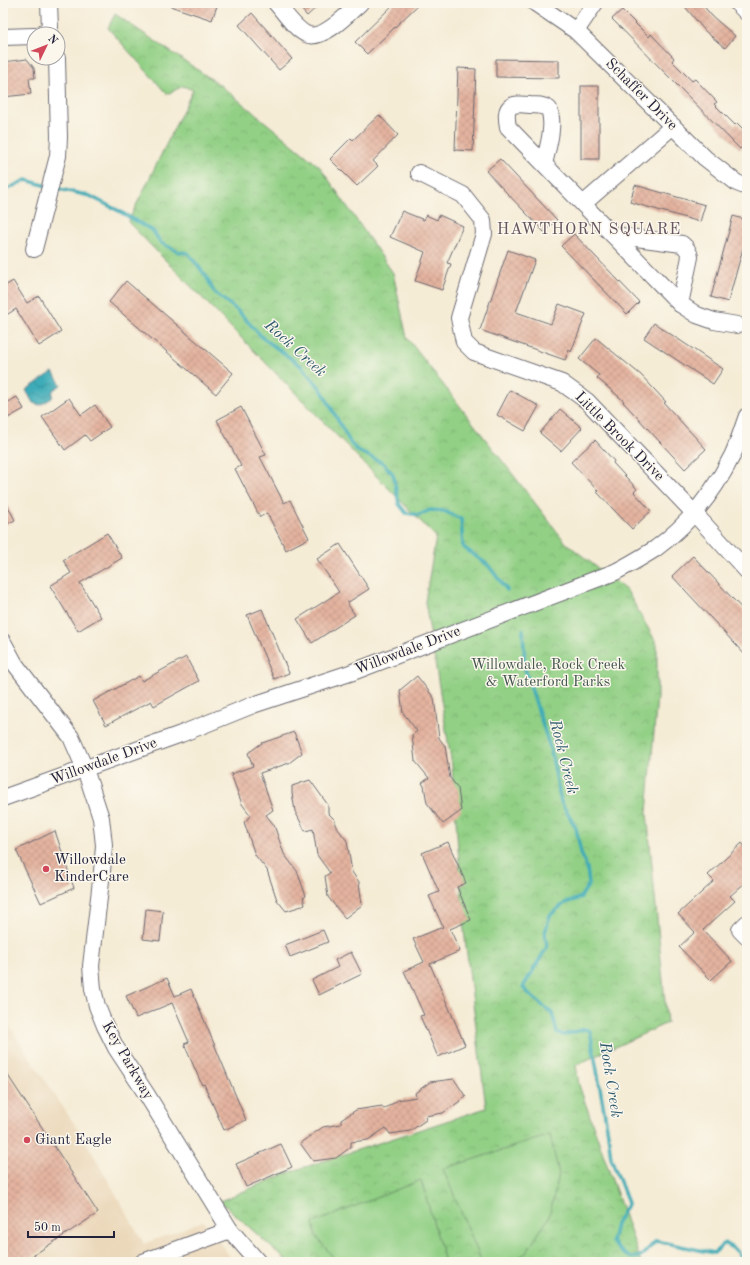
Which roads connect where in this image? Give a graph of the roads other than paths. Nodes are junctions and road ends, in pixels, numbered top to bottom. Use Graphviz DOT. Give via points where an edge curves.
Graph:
graph roads {
  1 [pos="49,3"];
  2 [pos="276,3"];
  3 [pos="360,3"];
  4 [pos="535,3"];
  5 [pos="594,3"];
  6 [pos="737,3"];
  7 [pos="747,13"];
  8 [pos="48,26"];
  9 [pos="576,31"];
  10 [pos="26,36"];
  11 [pos="3,37"];
  12 [pos="56,66"];
  13 [pos="673,126"];
  14 [pos="544,164"];
  15 [pos="419,173"];
  16 [pos="747,187"];
  17 [pos="583,204"];
  18 [pos="613,235"];
  19 [pos="34,249"];
  20 [pos="680,304"];
  21 [pos="737,325"];
  22 [pos="747,416"];
  23 [pos="694,513"];
  24 [pos="747,571"];
  25 [pos="3,642"];
  26 [pos="85,769"];
  27 [pos="3,798"];
  28 [pos="747,923"];
  29 [pos="747,937"];
  30 [pos="230,1230"];
  31 [pos="143,1262"];
  32 [pos="258,1262"];
  1 -- 8 [label="street"];
  2 -- 3 [label="street" via="298,29 313,36 322,34"];
  4 -- 9 [label="street, Schaffer Drive"];
  5 -- 9 [label="street"];
  6 -- 7 [label="street"];
  9 -- 13 [label="street, Schaffer Drive"];
  10 -- 11 [label="street"];
  12 -- 19 [label="street" via="58,156"];
  13 -- 16 [label="street, Schaffer Drive" via="710,162 737,183"];
  13 -- 17 [label="street"];
  14 -- 17 [label="street"];
  15 -- 23 [label="street, Little Brook Drive" via="463,195 483,220 484,234 459,318 464,342 474,352 562,383 587,401"];
  17 -- 18 [label="street"];
  18 -- 20 [label="street"];
  18 -- 20 [label="street" via="682,244 687,248 690,257"];
  20 -- 21 [label="street" via="697,315"];
  22 -- 23 [label="street, Willowdale Drive" via="729,461 716,485"];
  23 -- 24 [label="street, Little Brook Drive"];
  23 -- 26 [label="street, Willowdale Drive" via="654,549 615,572 350,673 253,705"];
  25 -- 26 [label="street, Key Parkway" via="15,664 71,737"];
  26 -- 27 [label="street, Willowdale Drive"];
  26 -- 30 [label="street, Key Parkway" via="101,818 104,846 91,956 97,1006 116,1048"];
  28 -- 29 [label="street" via="740,930"];
  30 -- 31 [label="street"];
  30 -- 32 [label="street, Key Parkway"];
}
